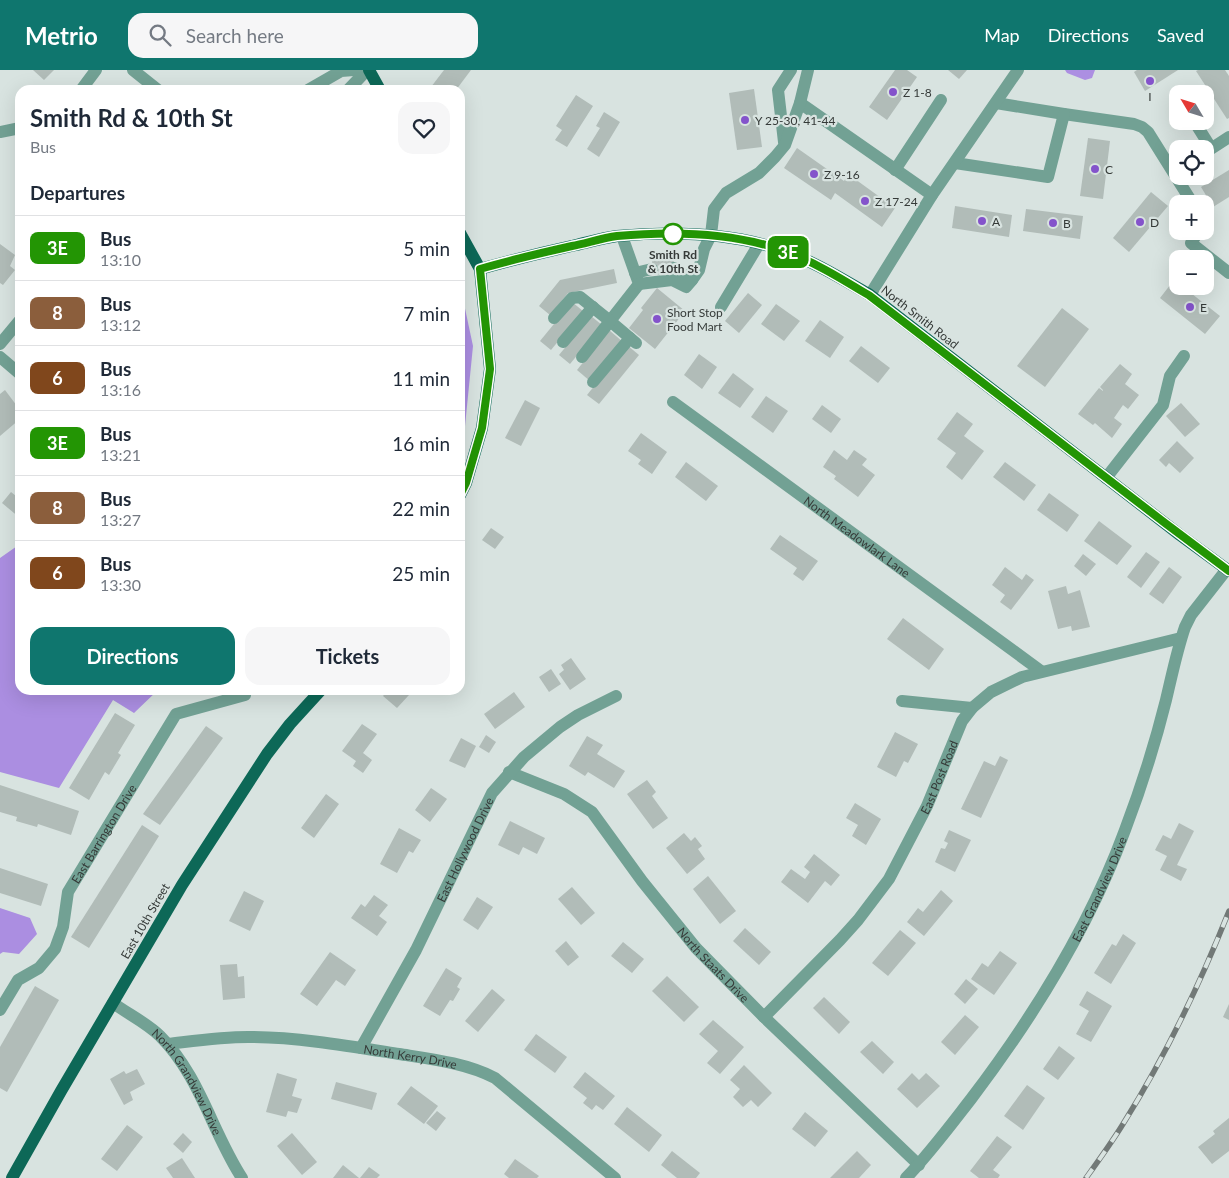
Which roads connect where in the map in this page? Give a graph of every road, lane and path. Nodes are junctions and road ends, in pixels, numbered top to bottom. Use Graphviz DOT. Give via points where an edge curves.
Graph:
graph roads {
  1 [pos="96,70"];
  2 [pos="132,70"];
  3 [pos="354,70"];
  4 [pos="368,70"];
  5 [pos="791,70"];
  6 [pos="808,70"];
  7 [pos="1018,70"];
  8 [pos="85,85"];
  9 [pos="152,85"];
  10 [pos="317,85"];
  11 [pos="353,85"];
  12 [pos="377,85"];
  13 [pos="940,100"];
  14 [pos="996,103"];
  15 [pos="800,104"];
  16 [pos="1064,114"];
  17 [pos="15,129"];
  18 [pos="0,132"];
  19 [pos="1229,137"];
  20 [pos="785,145"];
  21 [pos="1214,146"];
  22 [pos="1169,160"];
  23 [pos="955,163"];
  24 [pos="895,170"];
  25 [pos="932,195"];
  26 [pos="711,235"];
  27 [pos="622,236"];
  28 [pos="1193,240"];
  29 [pos="465,242"];
  30 [pos="758,244"];
  31 [pos="674,268"];
  32 [pos="480,269"];
  33 [pos="652,269"];
  34 [pos="1229,273"];
  35 [pos="637,278"];
  36 [pos="692,280"];
  37 [pos="870,296"];
  38 [pos="592,307"];
  39 [pos="720,307"];
  40 [pos="554,318"];
  41 [pos="610,321"];
  42 [pos="15,326"];
  43 [pos="563,342"];
  44 [pos="0,344"];
  45 [pos="582,356"];
  46 [pos="1184,356"];
  47 [pos="0,357"];
  48 [pos="15,370"];
  49 [pos="593,382"];
  50 [pos="672,402"];
  51 [pos="1106,478"];
  52 [pos="465,485"];
  53 [pos="1228,570"];
  54 [pos="1181,638"];
  55 [pos="1041,672"];
  56 [pos="245,695"];
  57 [pos="316,695"];
  58 [pos="616,696"];
  59 [pos="902,701"];
  60 [pos="972,708"];
  61 [pos="509,772"];
  62 [pos="113,1003"];
  63 [pos="0,1010"];
  64 [pos="764,1017"];
  65 [pos="168,1044"];
  66 [pos="361,1048"];
  67 [pos="919,1165"];
  68 [pos="12,1178"];
  69 [pos="242,1178"];
  70 [pos="615,1178"];
  71 [pos="906,1178"];
  1 -- 8 [label="street"];
  2 -- 9 [label="street"];
  3 -- 10 [label="street" via="341,71"];
  4 -- 11 [label="street"];
  4 -- 12 [label="main road"];
  5 -- 20 [label="street" via="778,90"];
  6 -- 15 [label="street"];
  7 -- 14 [label="street"];
  13 -- 24 [label="street"];
  14 -- 16 [label="street"];
  14 -- 23 [label="street"];
  15 -- 20 [label="street"];
  15 -- 24 [label="street"];
  16 -- 22 [label="street" via="1142,126"];
  16 -- 23 [label="street" via="1048,177"];
  17 -- 18 [label="street"];
  19 -- 21 [label="street"];
  20 -- 26 [label="street" via="759,173 726,193 714,209"];
  23 -- 25 [label="street"];
  24 -- 25 [label="street"];
  25 -- 37 [label="street"];
  26 -- 27 [label="main road, North Smith Road"];
  26 -- 30 [label="main road, North Smith Road"];
  26 -- 36 [label="street" via="699,270"];
  27 -- 32 [label="main road, North Smith Road"];
  27 -- 35 [label="street"];
  28 -- 34 [label="street" via="1191,243"];
  29 -- 32 [label="main road"];
  30 -- 37 [label="main road, North Smith Road" via="797,256"];
  30 -- 39 [label="street"];
  31 -- 36 [label="street"];
  32 -- 52 [label="main road" via="490,369 482,428"];
  33 -- 35 [label="street"];
  35 -- 36 [label="street" via="672,280 686,287"];
  35 -- 41 [label="street"];
  37 -- 51 [label="main road, North Smith Road"];
  38 -- 40 [label="street" via="580,297 572,298"];
  38 -- 41 [label="street"];
  38 -- 43 [label="street"];
  41 -- 45 [label="street"];
  41 -- 49 [label="street" via="633,340"];
  42 -- 44 [label="street"];
  46 -- 51 [label="street" via="1170,376 1163,405"];
  47 -- 48 [label="street"];
  50 -- 55 [label="street, North Meadowlark Lane"];
  51 -- 53 [label="main road, North Smith Road"];
  53 -- 54 [label="street, East Grandview Drive" via="1191,616"];
  54 -- 55 [label="street, East Post Road"];
  54 -- 67 [label="street, East Grandview Drive" via="1166,702 1125,830 1084,923 1025,1025"];
  55 -- 60 [label="street, East Post Road" via="1006,684"];
  56 -- 63 [label="street, East Barrington Drive" via="176,714 68,892 63,927 55,949 39,968 18,980"];
  57 -- 62 [label="main road, East 10th Street" via="267,754 182,885"];
  58 -- 61 [label="street, East Hollywood Drive" via="560,727"];
  59 -- 60 [label="street"];
  60 -- 64 [label="street, East Post Road" via="962,721 927,806 889,879 846,934"];
  61 -- 64 [label="street, North Staats Drive" via="564,794 592,812 678,925"];
  61 -- 66 [label="street, East Hollywood Drive" via="492,793 416,950"];
  62 -- 65 [label="street, North Grandview Drive"];
  62 -- 68 [label="main road, East 10th Street"];
  64 -- 67 [label="street, North Staats Drive"];
  65 -- 66 [label="street, North Kerry Drive" via="246,1037"];
  65 -- 69 [label="street, North Grandview Drive" via="195,1085"];
  66 -- 70 [label="street, North Kerry Drive" via="484,1072 510,1089"];
  67 -- 71 [label="street, East Grandview Drive"];
}
